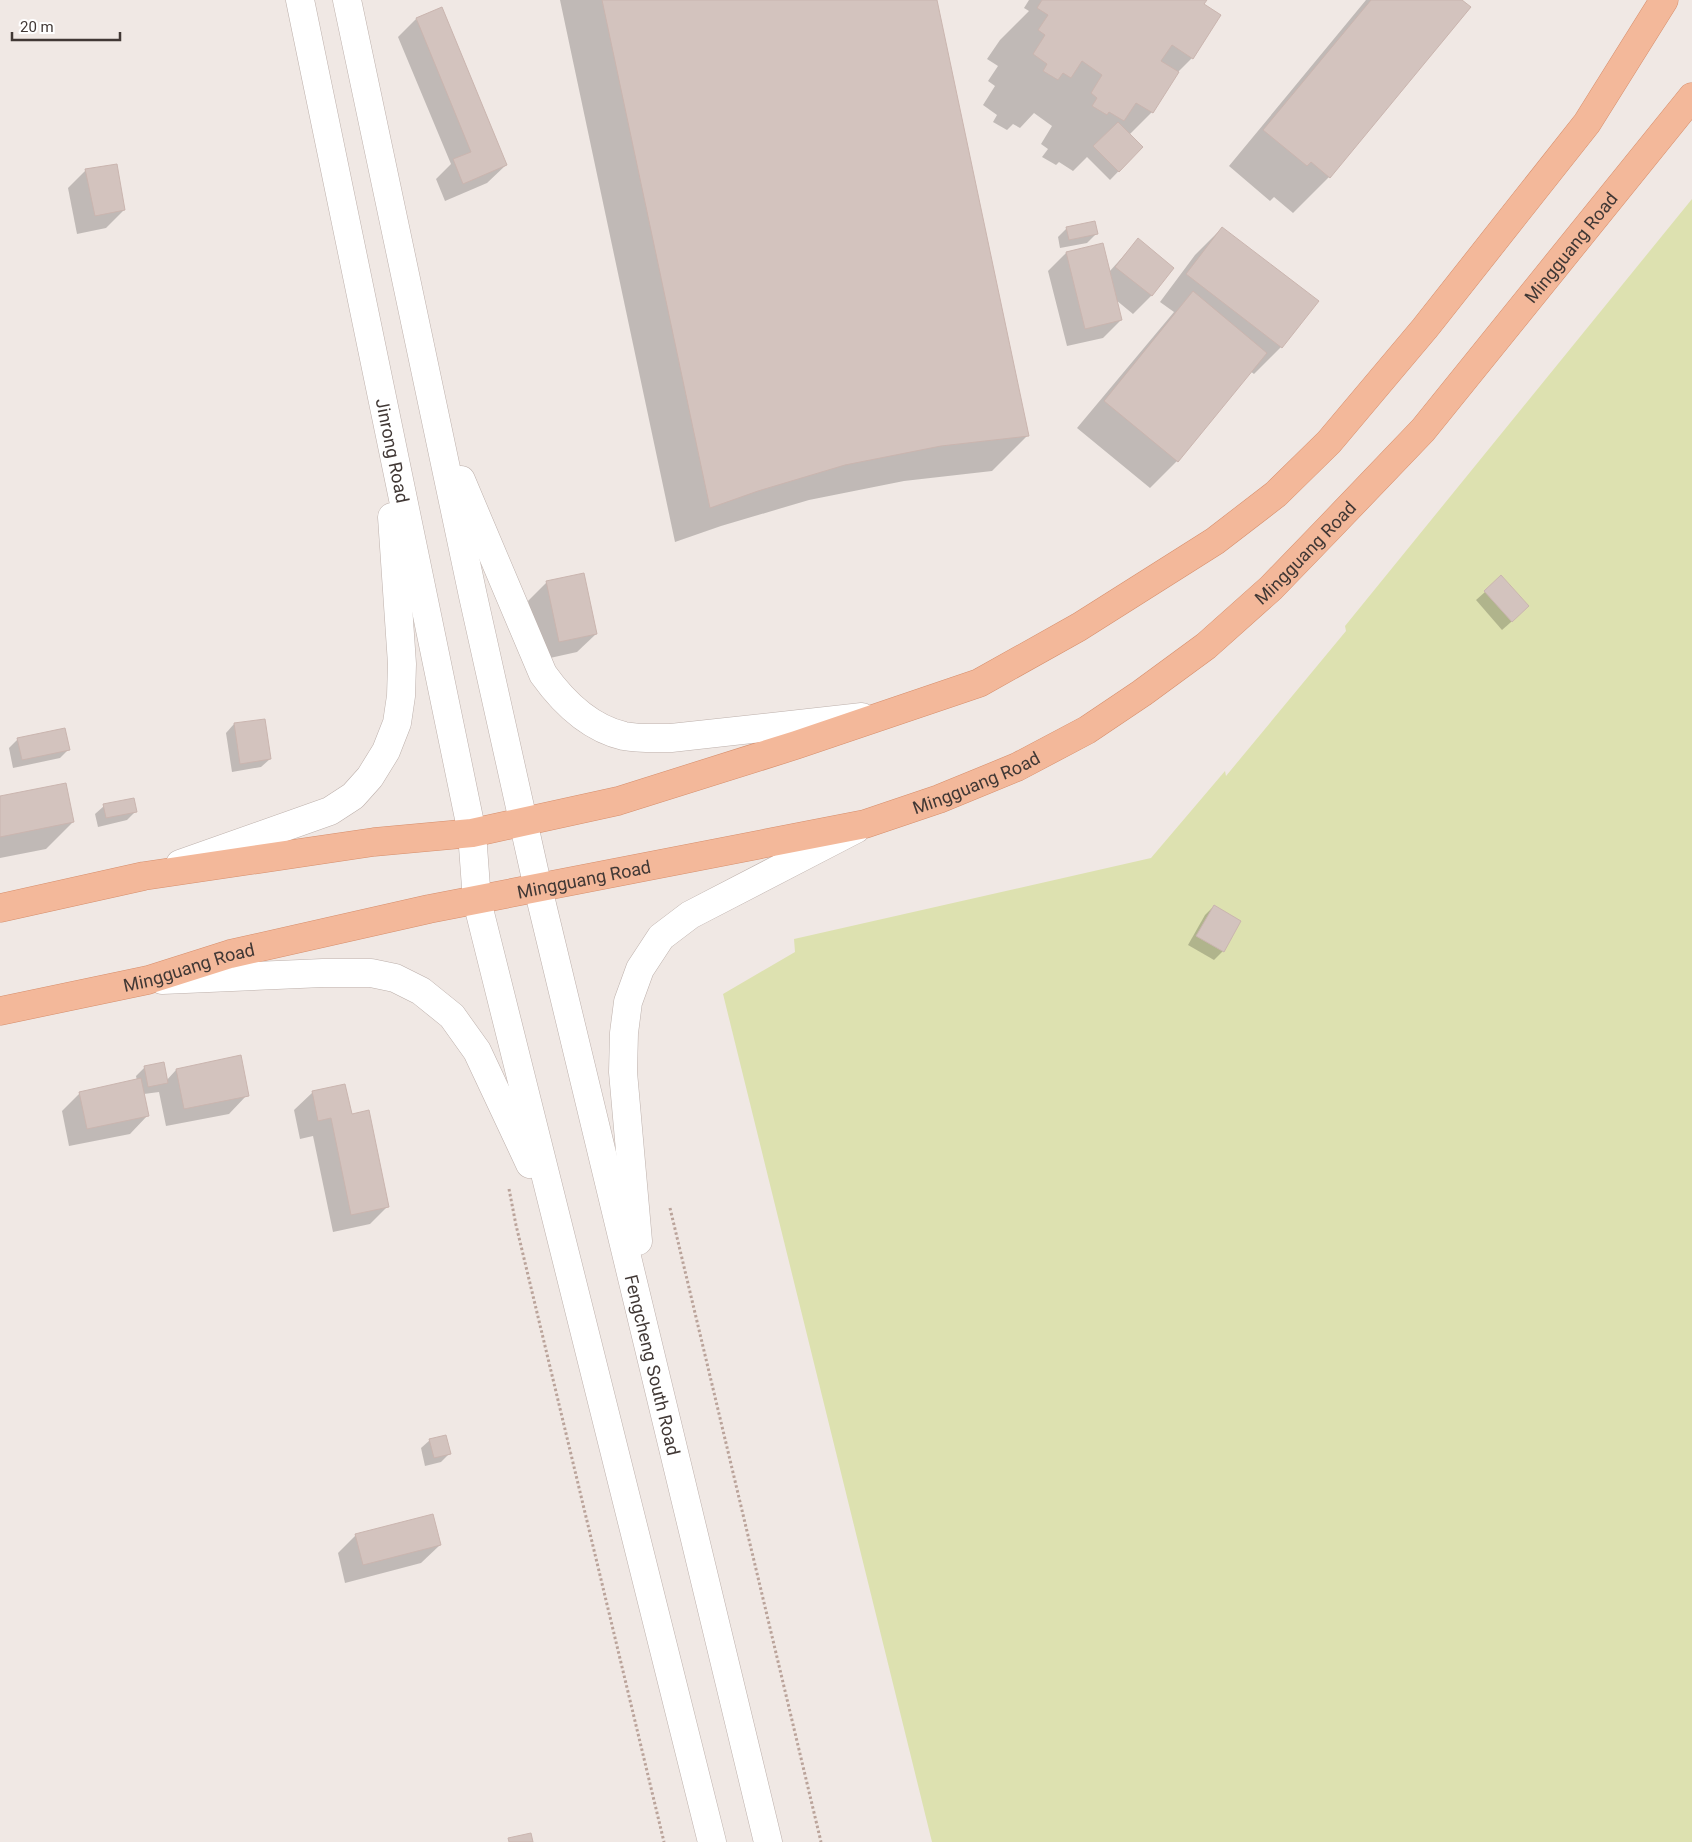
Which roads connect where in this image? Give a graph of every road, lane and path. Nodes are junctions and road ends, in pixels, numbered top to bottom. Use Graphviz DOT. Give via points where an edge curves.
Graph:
graph roads {
  1 [pos="300,0"];
  2 [pos="347,0"];
  3 [pos="1664,0"];
  4 [pos="1692,97"];
  5 [pos="385,411"];
  6 [pos="436,421"];
  7 [pos="888,714"];
  8 [pos="524,823"];
  9 [pos="865,824"];
  10 [pos="472,833"];
  11 [pos="144,876"];
  12 [pos="538,888"];
  13 [pos="477,901"];
  14 [pos="0,908"];
  15 [pos="148,980"];
  16 [pos="0,1011"];
  17 [pos="509,1188"];
  18 [pos="669,1203"];
  19 [pos="556,1220"];
  20 [pos="647,1337"];
  21 [pos="664,1842"];
  22 [pos="712,1842"];
  23 [pos="768,1842"];
  24 [pos="821,1842"];
  1 -- 5 [label="street, Jinrong Road"];
  2 -- 6 [label="street"];
  3 -- 7 [label="main road" via="1581,130 1419,336 1329,442 1276,494 1215,541 979,683"];
  4 -- 9 [label="main road, Mingguang Road" via="1423,430 1271,588 1206,646 1087,730 1017,767 939,799"];
  5 -- 10 [label="street, Jinrong Road"];
  5 -- 11 [label="street" via="402,664 397,723 386,751 354,796 330,810"];
  6 -- 7 [label="street" via="543,674 578,713 623,736 644,739"];
  6 -- 8 [label="street"];
  7 -- 8 [label="main road" via="618,801"];
  8 -- 10 [label="main road"];
  8 -- 12 [label="street"];
  9 -- 12 [label="main road, Mingguang Road"];
  9 -- 20 [label="street" via="690,915 661,937 640,969 628,1002 623,1072"];
  10 -- 11 [label="main road" via="374,842"];
  10 -- 13 [label="street, Jinrong Road"];
  11 -- 14 [label="main road"];
  12 -- 13 [label="main road, Mingguang Road"];
  12 -- 20 [label="street, Fengcheng South Road"];
  13 -- 15 [label="main road, Mingguang Road" via="230,954"];
  13 -- 19 [label="street"];
  15 -- 16 [label="main road, Mingguang Road"];
  15 -- 19 [label="street" via="371,973 395,978 421,991 452,1016 477,1051"];
  17 -- 21 [label="path"];
  18 -- 24 [label="path"];
  19 -- 22 [label="street"];
  20 -- 23 [label="street, Fengcheng South Road"];
}
